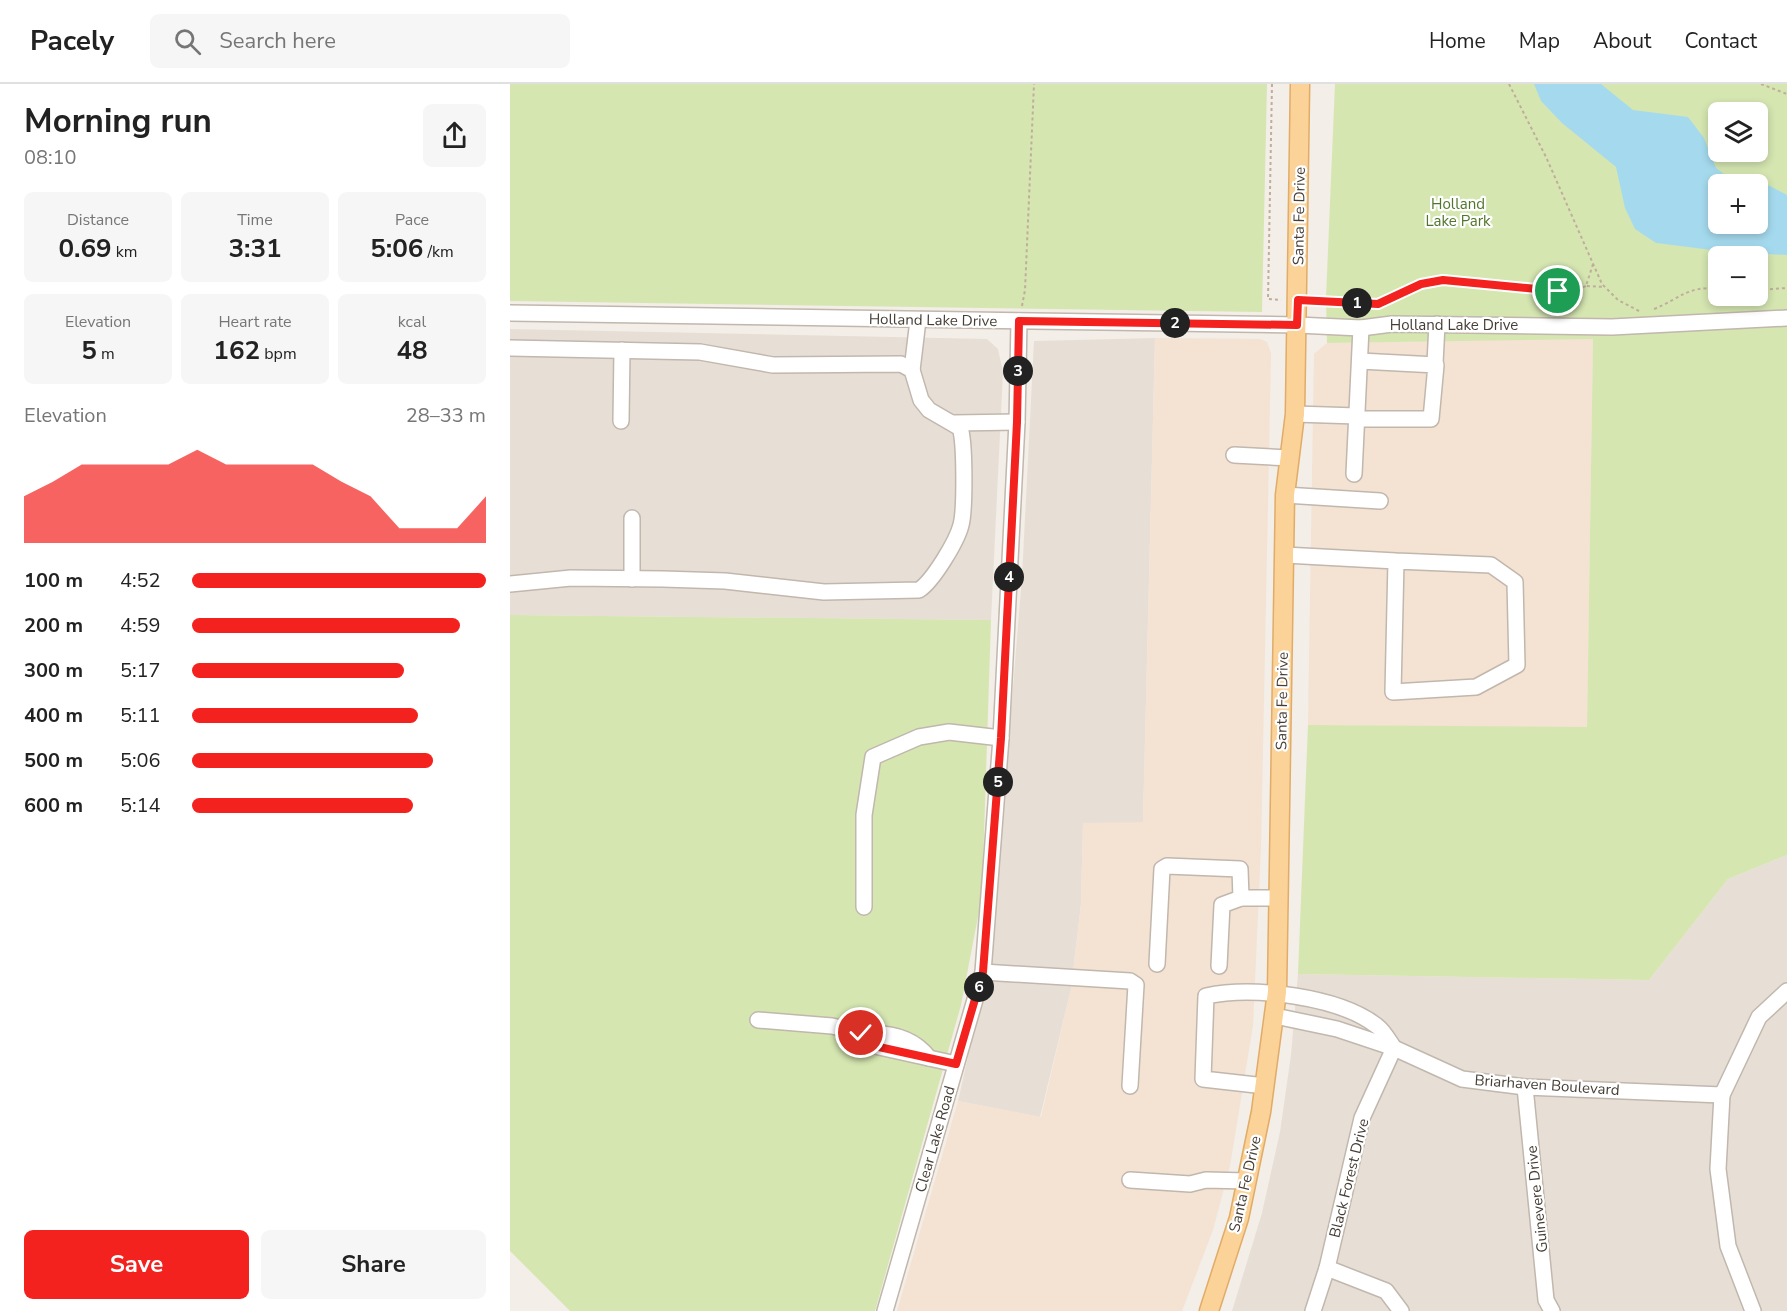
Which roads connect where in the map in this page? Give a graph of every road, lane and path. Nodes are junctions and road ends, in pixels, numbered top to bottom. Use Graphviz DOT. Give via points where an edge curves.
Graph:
graph roads {
  1 [pos="1034,84"];
  2 [pos="1272,84"];
  3 [pos="1300,84"];
  4 [pos="1509,84"];
  5 [pos="1761,84"];
  6 [pos="1772,84"];
  7 [pos="1774,88"];
  8 [pos="1787,94"];
  9 [pos="1593,264"];
  10 [pos="1586,286"];
  11 [pos="1606,288"];
  12 [pos="1787,288"];
  13 [pos="1708,289"];
  14 [pos="1768,289"];
  15 [pos="1298,300"];
  16 [pos="510,313"];
  17 [pos="1787,318"];
  18 [pos="918,320"];
  19 [pos="1019,321"];
  20 [pos="1437,324"];
  21 [pos="1297,325"];
  22 [pos="1362,328"];
  23 [pos="510,348"];
  24 [pos="622,350"];
  25 [pos="1360,361"];
  26 [pos="1435,363"];
  27 [pos="912,370"];
  28 [pos="1295,414"];
  29 [pos="1357,417"];
  30 [pos="621,421"];
  31 [pos="1017,422"];
  32 [pos="954,423"];
  33 [pos="1234,455"];
  34 [pos="1289,458"];
  35 [pos="1353,474"];
  36 [pos="1285,495"];
  37 [pos="1380,501"];
  38 [pos="632,518"];
  39 [pos="1285,555"];
  40 [pos="1396,561"];
  41 [pos="632,579"];
  42 [pos="510,584"];
  43 [pos="1001,738"];
  44 [pos="1241,898"];
  45 [pos="1279,898"];
  46 [pos="864,907"];
  47 [pos="1157,964"];
  48 [pos="1220,966"];
  49 [pos="983,972"];
  50 [pos="1277,992"];
  51 [pos="1787,992"];
  52 [pos="1275,1016"];
  53 [pos="758,1020"];
  54 [pos="1394,1048"];
  55 [pos="956,1064"];
  56 [pos="1130,1086"];
  57 [pos="1265,1086"];
  58 [pos="1526,1087"];
  59 [pos="1722,1095"];
  60 [pos="1130,1180"];
  61 [pos="1247,1181"];
  62 [pos="1327,1268"];
  63 [pos="885,1311"];
  64 [pos="1209,1311"];
  65 [pos="1312,1311"];
  66 [pos="1401,1311"];
  67 [pos="1552,1311"];
  68 [pos="1753,1311"];
  1 -- 19 [label="path" via="1025,290"];
  2 -- 15 [label="path" via="1268,299"];
  3 -- 15 [label="main road, Santa Fe Drive"];
  4 -- 9 [label="path"];
  5 -- 7 [label="path"];
  6 -- 7 [label="path"];
  7 -- 8 [label="path"];
  9 -- 10 [label="path"];
  9 -- 11 [label="path"];
  10 -- 11 [label="path"];
  10 -- 15 [label="path" via="1558,291 1443,280 1421,284 1378,304"];
  11 -- 13 [label="path" via="1618,300 1640,311 1670,303 1686,291"];
  12 -- 14 [label="path"];
  15 -- 21 [label="main road, Santa Fe Drive"];
  16 -- 18 [label="street, Holland Lake Drive"];
  17 -- 20 [label="street, Holland Lake Drive" via="1612,327"];
  18 -- 19 [label="street, Holland Lake Drive"];
  18 -- 27 [label="street"];
  19 -- 21 [label="street, Holland Lake Drive"];
  19 -- 31 [label="street, Clear Lake Road"];
  20 -- 22 [label="street, Holland Lake Drive"];
  20 -- 26 [label="street"];
  21 -- 22 [label="street, Holland Lake Drive"];
  21 -- 28 [label="main road, Santa Fe Drive"];
  22 -- 25 [label="street"];
  23 -- 24 [label="street"];
  24 -- 27 [label="street" via="700,352 773,365 901,364"];
  24 -- 30 [label="street"];
  25 -- 26 [label="street"];
  25 -- 29 [label="street"];
  26 -- 29 [label="street" via="1431,419"];
  27 -- 32 [label="street" via="921,400 929,410"];
  28 -- 29 [label="street"];
  28 -- 34 [label="main road, Santa Fe Drive"];
  29 -- 35 [label="street"];
  31 -- 32 [label="street"];
  31 -- 43 [label="street, Clear Lake Road"];
  32 -- 41 [label="street" via="962,434 962,524 931,579 919,590 824,592 725,581"];
  33 -- 34 [label="street"];
  34 -- 36 [label="main road, Santa Fe Drive"];
  36 -- 37 [label="street"];
  36 -- 39 [label="main road, Santa Fe Drive"];
  38 -- 41 [label="street"];
  39 -- 40 [label="street"];
  39 -- 45 [label="main road, Santa Fe Drive"];
  40 -- 40 [label="street" via="1394,692 1476,687 1517,665 1515,582 1491,565"];
  41 -- 42 [label="street" via="572,578"];
  43 -- 46 [label="street" via="949,732 920,737 873,757 864,815"];
  43 -- 49 [label="street, Clear Lake Road"];
  44 -- 45 [label="street"];
  44 -- 47 [label="street" via="1240,869 1162,869"];
  44 -- 48 [label="street" via="1222,905"];
  45 -- 50 [label="main road, Santa Fe Drive"];
  49 -- 55 [label="street, Clear Lake Road"];
  49 -- 56 [label="street" via="1130,981 1136,985"];
  50 -- 52 [label="main road, Santa Fe Drive"];
  50 -- 54 [label="street" via="1348,1010 1378,1027"];
  50 -- 57 [label="street" via="1206,996 1203,1079"];
  51 -- 59 [label="street" via="1759,1017"];
  52 -- 54 [label="street, Briarhaven Boulevard" via="1337,1029"];
  52 -- 57 [label="main road, Santa Fe Drive"];
  53 -- 55 [label="street" via="832,1026 862,1034 879,1047"];
  54 -- 58 [label="street, Briarhaven Boulevard" via="1461,1079"];
  54 -- 62 [label="street, Black Forest Drive" via="1362,1118"];
  55 -- 63 [label="street, Clear Lake Road"];
  57 -- 61 [label="main road, Santa Fe Drive"];
  58 -- 59 [label="street, Briarhaven Boulevard"];
  58 -- 67 [label="street, Guinevere Drive" via="1546,1300"];
  59 -- 68 [label="street" via="1718,1169 1728,1246"];
  60 -- 61 [label="street" via="1190,1184 1206,1180"];
  61 -- 64 [label="main road, Santa Fe Drive"];
  62 -- 65 [label="street, Black Forest Drive"];
  62 -- 66 [label="street" via="1386,1291"];
}
